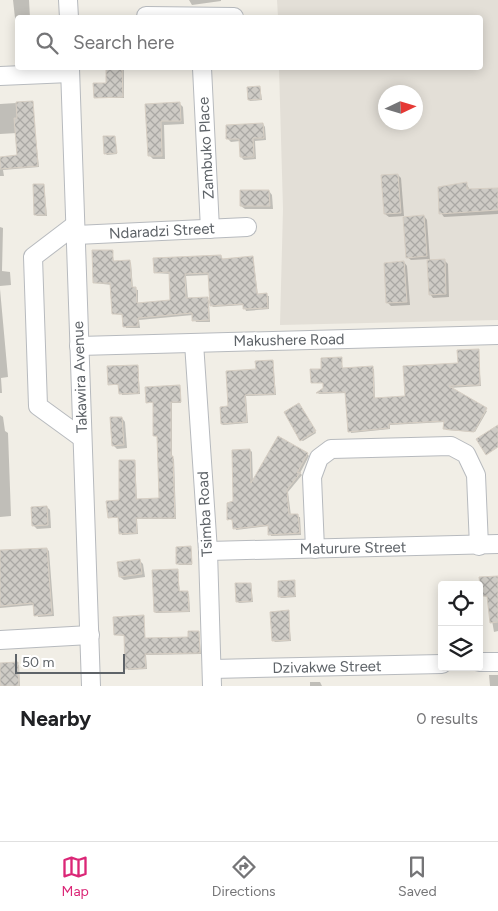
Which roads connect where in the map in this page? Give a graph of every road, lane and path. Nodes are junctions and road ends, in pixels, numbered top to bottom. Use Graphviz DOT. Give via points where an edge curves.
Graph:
graph roads {
  1 [pos="68,0"];
  2 [pos="69,15"];
  3 [pos="70,70"];
  4 [pos="202,70"];
  5 [pos="0,76"];
  6 [pos="248,227"];
  7 [pos="210,229"];
  8 [pos="76,230"];
  9 [pos="498,335"];
  10 [pos="194,343"];
  11 [pos="79,346"];
  12 [pos="82,438"];
  13 [pos="498,544"];
  14 [pos="479,546"];
  15 [pos="315,549"];
  16 [pos="208,551"];
  17 [pos="90,635"];
  18 [pos="0,640"];
  19 [pos="483,662"];
  20 [pos="498,662"];
  21 [pos="438,664"];
  22 [pos="212,678"];
  23 [pos="91,686"];
  1 -- 2 [label="street"];
  3 -- 5 [label="street"];
  3 -- 8 [label="street, Takawira Avenue"];
  4 -- 7 [label="street, Zambuko Place"];
  6 -- 7 [label="street, Ndaradzi Street"];
  7 -- 8 [label="street, Ndaradzi Street"];
  8 -- 11 [label="street, Takawira Avenue"];
  8 -- 12 [label="street" via="33,257 38,406"];
  9 -- 10 [label="street, Makushere Road"];
  10 -- 11 [label="street, Makushere Road"];
  10 -- 16 [label="street, Tsimba Road"];
  11 -- 12 [label="street, Takawira Avenue"];
  12 -- 17 [label="street, Takawira Avenue"];
  13 -- 14 [label="street, Maturure Street"];
  14 -- 15 [label="street, Maturure Street"];
  14 -- 15 [label="street" via="476,475 466,454 451,446 442,446 331,449 319,458 312,477"];
  15 -- 16 [label="street, Maturure Street"];
  16 -- 22 [label="street, Tsimba Road"];
  17 -- 18 [label="street"];
  17 -- 23 [label="street, Takawira Avenue"];
  19 -- 20 [label="street"];
  21 -- 22 [label="street, Dzivakwe Street"];
}
